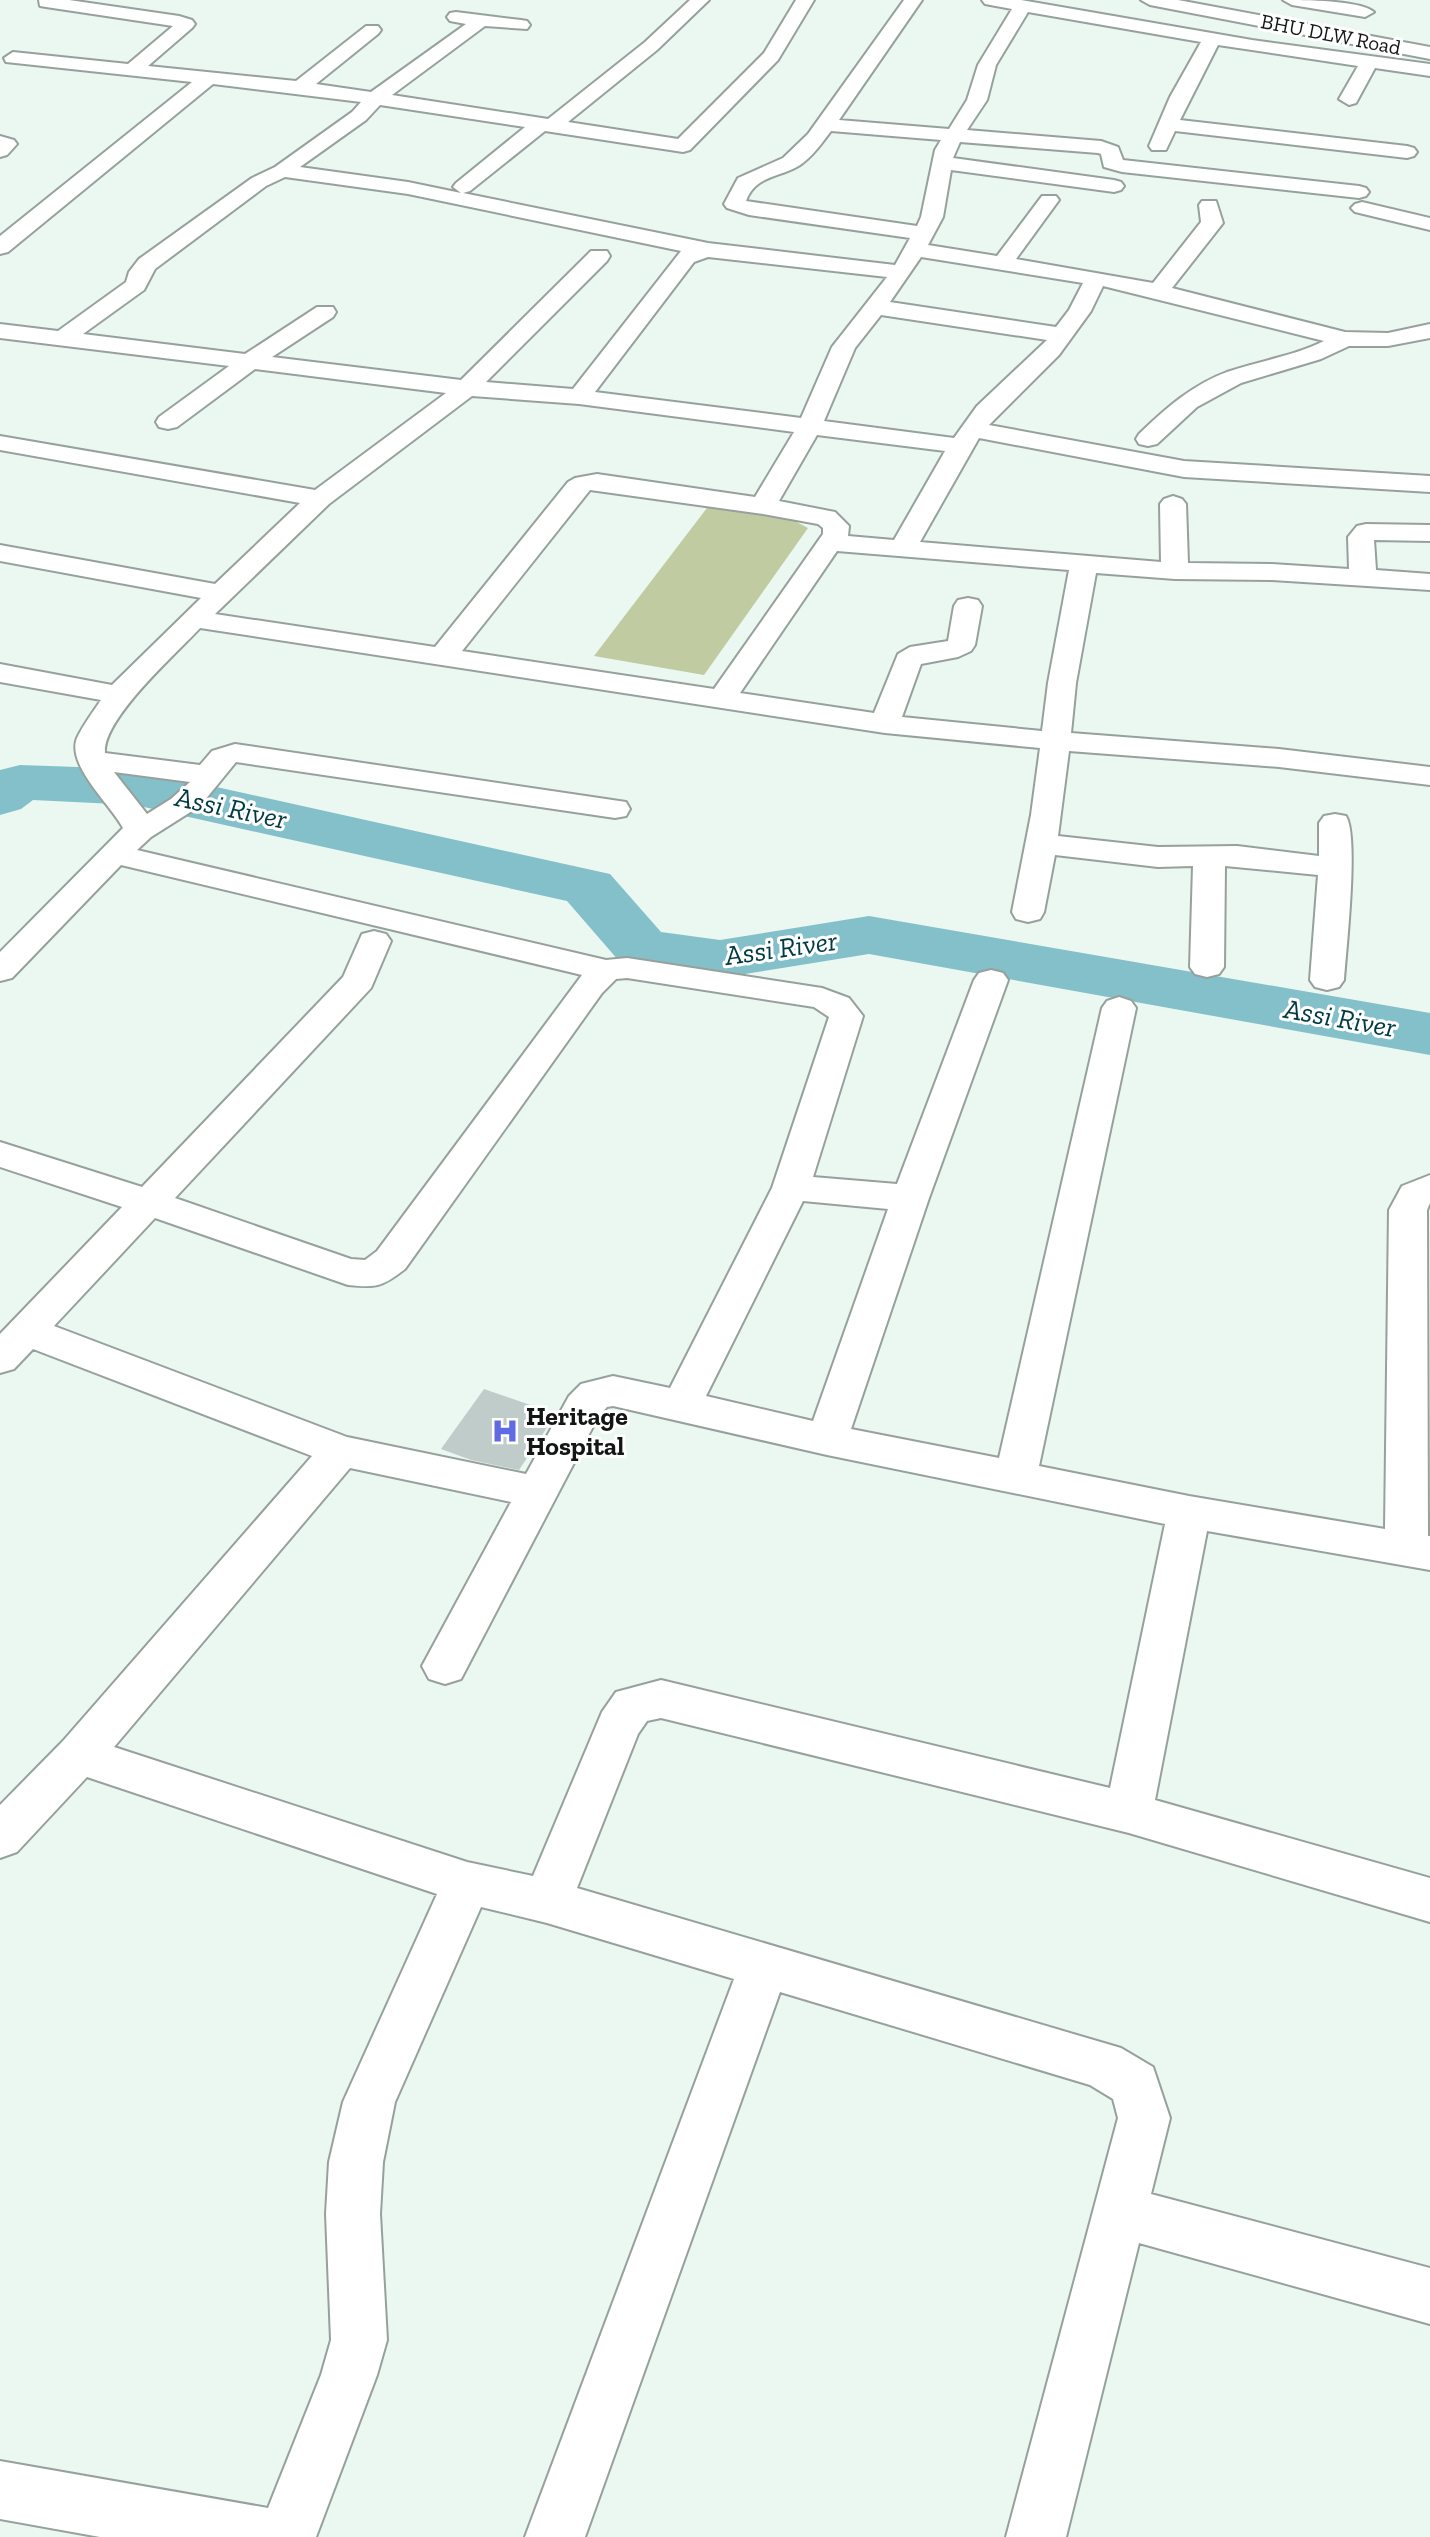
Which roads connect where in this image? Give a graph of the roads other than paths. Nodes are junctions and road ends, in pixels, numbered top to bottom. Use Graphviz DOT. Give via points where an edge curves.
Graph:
graph roads {
  1 [pos="475,0"];
  2 [pos="700,0"];
  3 [pos="805,0"];
  4 [pos="913,0"];
  5 [pos="991,0"];
  6 [pos="1150,0"];
  7 [pos="1213,0"];
  8 [pos="1292,0"];
  9 [pos="46,2"];
  10 [pos="1023,6"];
  11 [pos="85,8"];
  12 [pos="1365,12"];
  13 [pos="482,20"];
  14 [pos="63,22"];
  15 [pos="521,24"];
  16 [pos="372,30"];
  17 [pos="1212,39"];
  18 [pos="39,40"];
  19 [pos="1430,41"];
  20 [pos="1430,53"];
  21 [pos="9,57"];
  22 [pos="1369,62"];
  23 [pos="1430,70"];
  24 [pos="131,71"];
  25 [pos="210,77"];
  26 [pos="300,87"];
  27 [pos="376,97"];
  28 [pos="1349,99"];
  29 [pos="1167,124"];
  30 [pos="547,125"];
  31 [pos="824,125"];
  32 [pos="956,134"];
  33 [pos="0,142"];
  34 [pos="0,151"];
  35 [pos="1407,152"];
  36 [pos="943,163"];
  37 [pos="1122,166"];
  38 [pos="1151,168"];
  39 [pos="282,171"];
  40 [pos="463,187"];
  41 [pos="1049,200"];
  42 [pos="1209,205"];
  43 [pos="1430,224"];
  44 [pos="9,232"];
  45 [pos="918,241"];
  46 [pos="0,247"];
  47 [pos="708,250"];
  48 [pos="599,256"];
  49 [pos="1003,261"];
  50 [pos="902,272"];
  51 [pos="1096,278"];
  52 [pos="1158,291"];
  53 [pos="875,307"];
  54 [pos="325,312"];
  55 [pos="0,331"];
  56 [pos="1430,331"];
  57 [pos="1061,335"];
  58 [pos="62,338"];
  59 [pos="1345,339"];
  60 [pos="1397,339"];
  61 [pos="1430,354"];
  62 [pos="252,360"];
  63 [pos="467,388"];
  64 [pos="579,397"];
  65 [pos="168,422"];
  66 [pos="809,428"];
  67 [pos="967,438"];
  68 [pos="1148,439"];
  69 [pos="0,443"];
  70 [pos="1430,484"];
  71 [pos="320,499"];
  72 [pos="1173,504"];
  73 [pos="762,506"];
  74 [pos="1430,533"];
  75 [pos="832,542"];
  76 [pos="903,548"];
  77 [pos="0,553"];
  78 [pos="1084,563"];
  79 [pos="1175,571"];
  80 [pos="1363,578"];
  81 [pos="1430,582"];
  82 [pos="220,593"];
  83 [pos="968,606"];
  84 [pos="194,619"];
  85 [pos="444,655"];
  86 [pos="0,673"];
  87 [pos="119,695"];
  88 [pos="722,699"];
  89 [pos="885,724"];
  90 [pos="1055,741"];
  91 [pos="95,766"];
  92 [pos="1430,776"];
  93 [pos="207,780"];
  94 [pos="615,808"];
  95 [pos="135,821"];
  96 [pos="1335,823"];
  97 [pos="1041,844"];
  98 [pos="116,854"];
  99 [pos="1209,856"];
  100 [pos="1335,867"];
  101 [pos="1028,912"];
  102 [pos="374,941"];
  103 [pos="1206,967"];
  104 [pos="0,970"];
  105 [pos="606,970"];
  106 [pos="991,980"];
  107 [pos="1327,980"];
  108 [pos="1119,1008"];
  109 [pos="0,1154"];
  110 [pos="1430,1187"];
  111 [pos="791,1188"];
  112 [pos="910,1198"];
  113 [pos="149,1203"];
  114 [pos="14,1346"];
  115 [pos="681,1405"];
  116 [pos="827,1440"];
  117 [pos="341,1451"];
  118 [pos="1016,1478"];
  119 [pos="538,1492"];
  120 [pos="1189,1512"];
  121 [pos="1418,1551"];
  122 [pos="445,1665"];
  123 [pos="79,1755"];
  124 [pos="1129,1813"];
  125 [pos="0,1837"];
  126 [pos="467,1883"];
  127 [pos="1430,1900"];
  128 [pos="547,1901"];
  129 [pos="764,1966"];
  130 [pos="1118,2211"];
  131 [pos="1430,2296"];
  132 [pos="0,2490"];
  133 [pos="267,2537"];
  134 [pos="286,2537"];
  135 [pos="555,2537"];
  136 [pos="1036,2537"];
  1 -- 13 [label="street" via="455,16"];
  2 -- 30 [label="street" via="651,46"];
  3 -- 30 [label="street" via="771,56 683,146"];
  4 -- 31 [label="street"];
  5 -- 10 [label="street"];
  6 -- 20 [label="street, BHU DLW Road"];
  7 -- 19 [label="street, BHU DLW Road"];
  8 -- 12 [label="street"];
  9 -- 11 [label="street"];
  10 -- 17 [label="street"];
  10 -- 32 [label="street" via="987,65 977,100"];
  11 -- 14 [label="street"];
  11 -- 24 [label="street" via="186,24"];
  13 -- 15 [label="street"];
  13 -- 27 [label="street"];
  16 -- 26 [label="street"];
  17 -- 22 [label="street"];
  17 -- 29 [label="street"];
  18 -- 21 [label="street"];
  21 -- 24 [label="street"];
  22 -- 23 [label="street"];
  22 -- 28 [label="street"];
  24 -- 25 [label="street"];
  25 -- 26 [label="street"];
  25 -- 44 [label="street"];
  26 -- 27 [label="street"];
  27 -- 30 [label="street"];
  27 -- 39 [label="street" via="359,116"];
  29 -- 35 [label="street"];
  29 -- 38 [label="street"];
  30 -- 40 [label="street"];
  31 -- 32 [label="street"];
  31 -- 45 [label="street" via="798,157 746,180 734,204"];
  32 -- 36 [label="street"];
  32 -- 37 [label="street" via="1101,148 1111,151 1111,163"];
  33 -- 34 [label="street" via="7,144"];
  36 -- 37 [label="street" via="1111,194"];
  36 -- 45 [label="street" via="932,217"];
  37 -- 38 [label="street"];
  38 -- 43 [label="street" via="1360,200"];
  39 -- 47 [label="street" via="408,188"];
  39 -- 58 [label="street" via="259,182 147,264 136,285"];
  41 -- 49 [label="street"];
  42 -- 52 [label="street" via="1212,223"];
  44 -- 46 [label="street"];
  45 -- 49 [label="street"];
  45 -- 50 [label="street"];
  47 -- 50 [label="street"];
  47 -- 64 [label="street" via="686,257"];
  48 -- 63 [label="street"];
  49 -- 51 [label="street"];
  50 -- 53 [label="street"];
  51 -- 52 [label="street"];
  51 -- 57 [label="street" via="1080,311"];
  52 -- 59 [label="street"];
  53 -- 57 [label="street"];
  53 -- 66 [label="street" via="844,347"];
  54 -- 62 [label="street"];
  55 -- 58 [label="street"];
  56 -- 60 [label="street"];
  57 -- 67 [label="street"];
  58 -- 62 [label="street"];
  59 -- 60 [label="street"];
  59 -- 68 [label="street" via="1310,356 1218,384 1182,406"];
  60 -- 61 [label="street" via="1404,348"];
  62 -- 63 [label="street"];
  62 -- 65 [label="street"];
  63 -- 64 [label="street"];
  63 -- 71 [label="street"];
  64 -- 66 [label="street"];
  66 -- 67 [label="street"];
  66 -- 73 [label="street"];
  67 -- 70 [label="street" via="1184,469"];
  67 -- 76 [label="street"];
  69 -- 71 [label="street"];
  71 -- 82 [label="street"];
  72 -- 79 [label="street"];
  73 -- 75 [label="street" via="826,518 835,526"];
  73 -- 85 [label="street" via="584,483"];
  74 -- 80 [label="street" via="1366,532 1361,537"];
  75 -- 76 [label="street"];
  75 -- 88 [label="street"];
  76 -- 78 [label="street"];
  77 -- 82 [label="street"];
  78 -- 79 [label="street"];
  78 -- 90 [label="street"];
  79 -- 80 [label="street"];
  80 -- 81 [label="street"];
  82 -- 84 [label="street"];
  83 -- 89 [label="street" via="961,645 955,650 914,654 908,660"];
  84 -- 85 [label="street"];
  84 -- 87 [label="street"];
  85 -- 88 [label="street"];
  86 -- 87 [label="street"];
  87 -- 91 [label="street" via="92,738 89,750"];
  88 -- 89 [label="street"];
  89 -- 90 [label="street"];
  90 -- 92 [label="street" via="1279,758"];
  90 -- 97 [label="street"];
  91 -- 93 [label="street"];
  91 -- 95 [label="street"];
  93 -- 94 [label="street" via="217,760 234,753"];
  93 -- 95 [label="street" via="176,810"];
  95 -- 98 [label="street"];
  96 -- 100 [label="street"];
  97 -- 99 [label="street" via="1158,857"];
  97 -- 101 [label="street"];
  98 -- 104 [label="street"];
  98 -- 105 [label="street"];
  99 -- 100 [label="street"];
  99 -- 103 [label="street"];
  100 -- 107 [label="street"];
  102 -- 113 [label="street" via="359,981"];
  105 -- 111 [label="street" via="627,968 822,998 837,1005 846,1016"];
  105 -- 113 [label="street" via="391,1260 373,1274 348,1272"];
  106 -- 112 [label="street"];
  108 -- 118 [label="street"];
  109 -- 113 [label="street"];
  110 -- 121 [label="street" via="1415,1195 1408,1210"];
  111 -- 112 [label="street"];
  111 -- 115 [label="street"];
  112 -- 116 [label="street"];
  113 -- 114 [label="street"];
  114 -- 117 [label="street"];
  115 -- 116 [label="street"];
  115 -- 119 [label="street" via="612,1391 595,1394 583,1407"];
  116 -- 118 [label="street"];
  117 -- 119 [label="street"];
  117 -- 123 [label="street"];
  118 -- 120 [label="street"];
  119 -- 122 [label="street"];
  120 -- 121 [label="street"];
  120 -- 124 [label="street"];
  123 -- 125 [label="street"];
  123 -- 126 [label="street"];
  124 -- 127 [label="street"];
  124 -- 128 [label="street" via="661,1699 632,1705 618,1726"];
  126 -- 128 [label="street"];
  126 -- 134 [label="street" via="369,2102 356,2162 353,2214 359,2340"];
  128 -- 129 [label="street"];
  129 -- 130 [label="street" via="1103,2065 1135,2084 1144,2118"];
  129 -- 135 [label="street"];
  130 -- 131 [label="street"];
  130 -- 136 [label="street"];
  132 -- 133 [label="street"];
}
